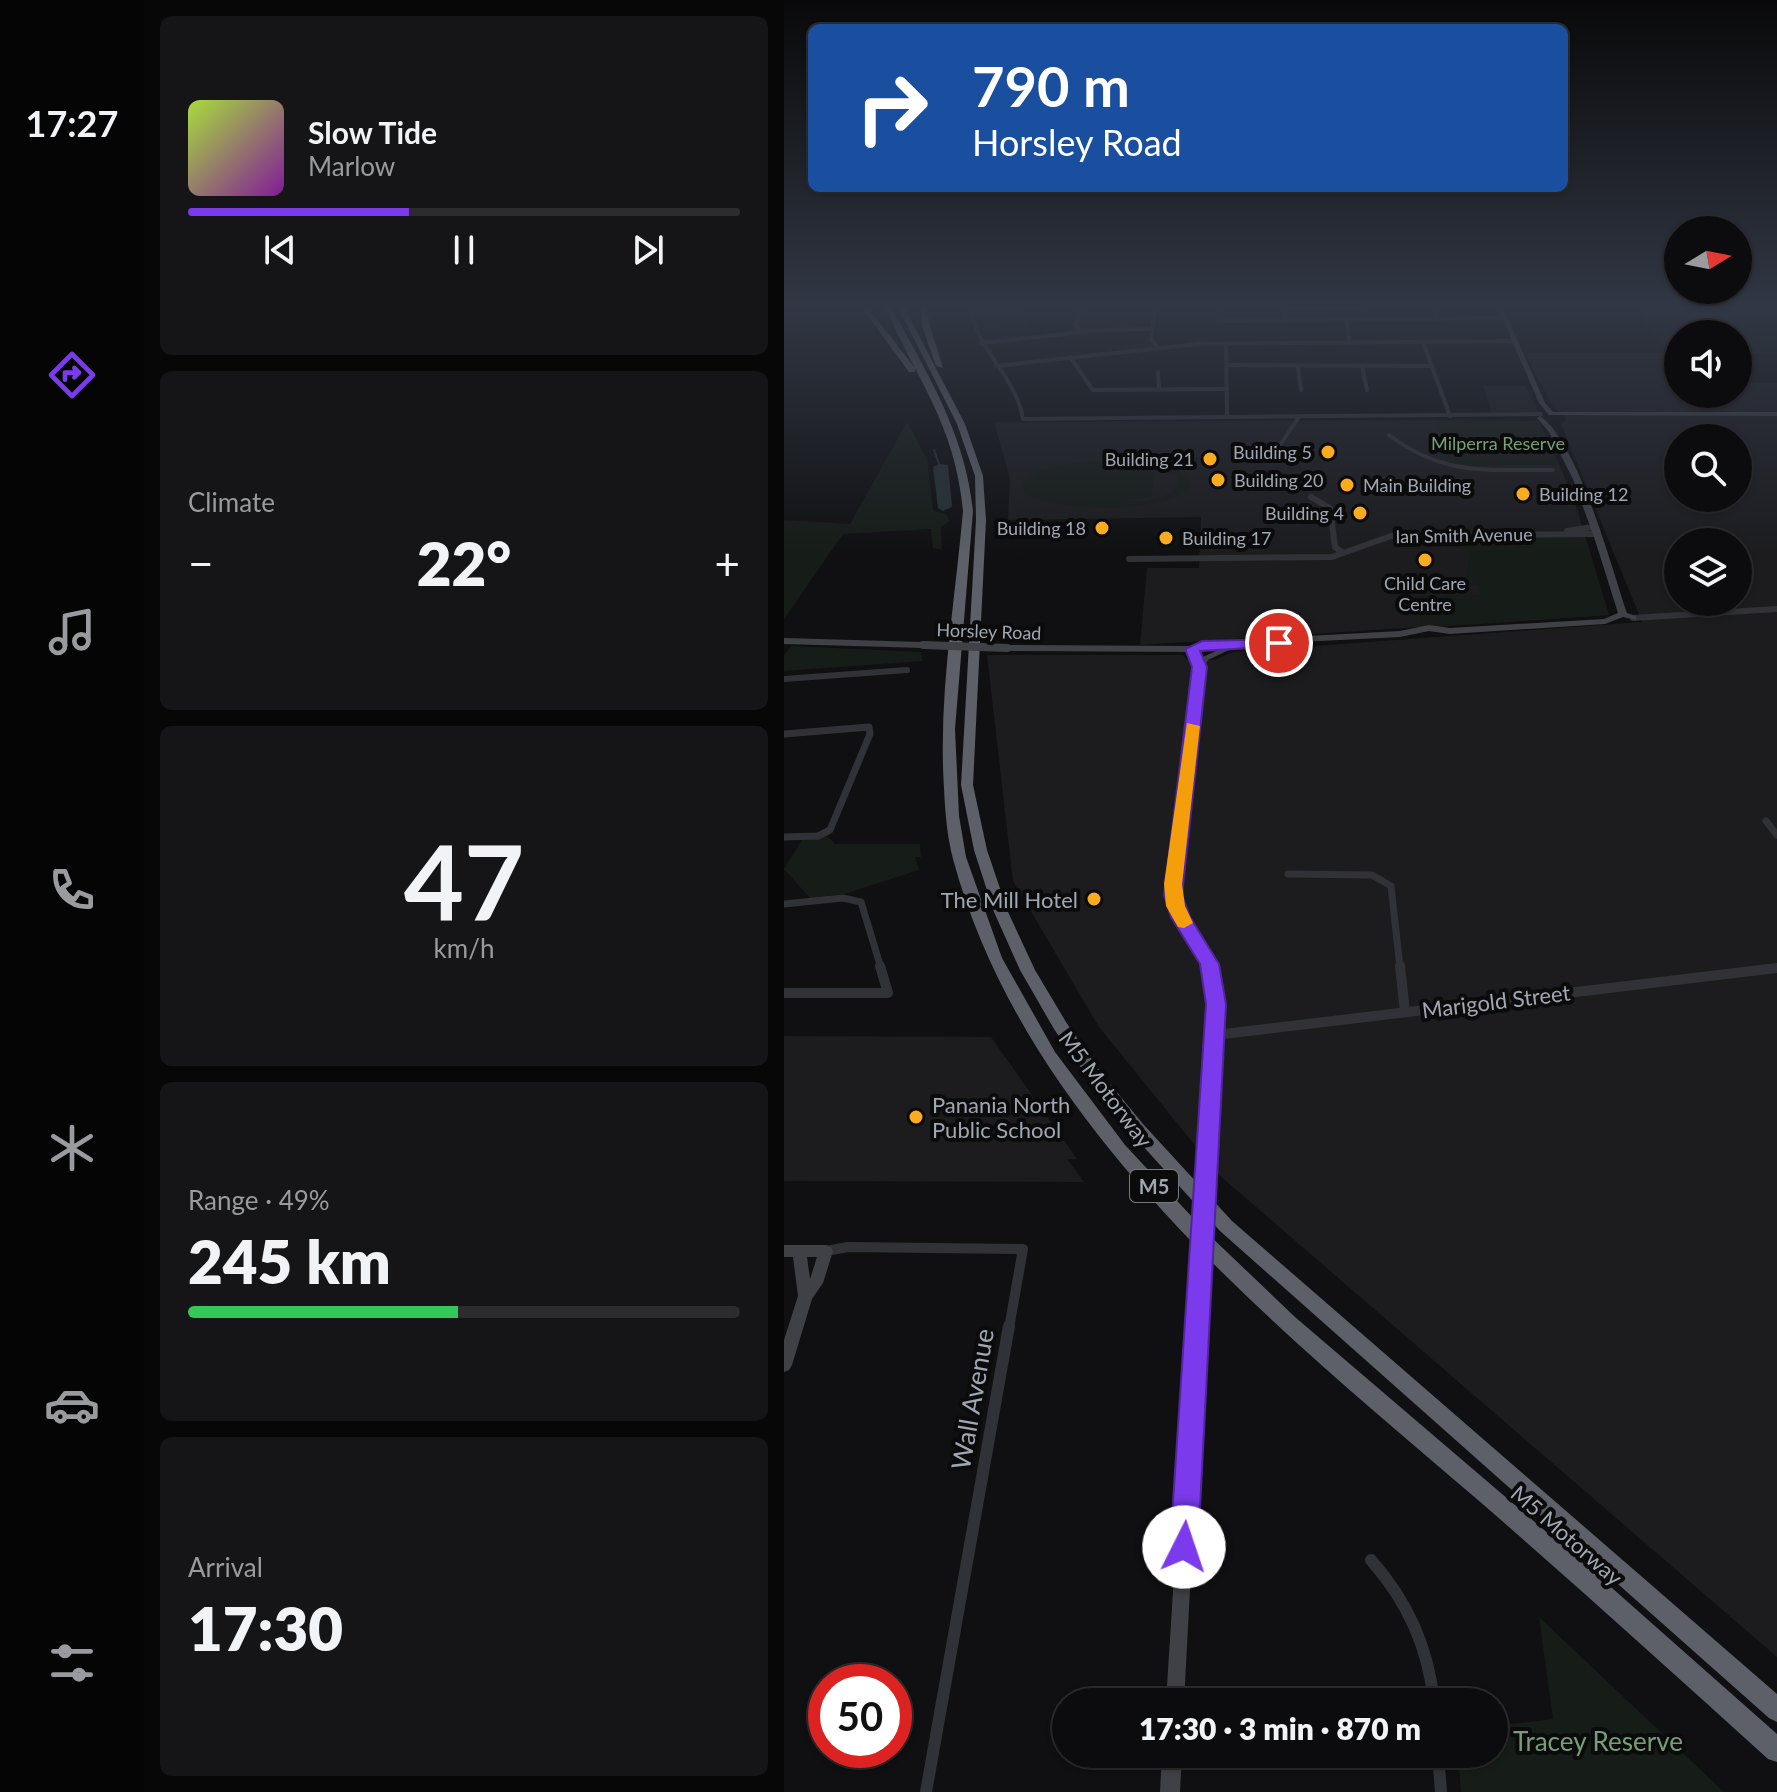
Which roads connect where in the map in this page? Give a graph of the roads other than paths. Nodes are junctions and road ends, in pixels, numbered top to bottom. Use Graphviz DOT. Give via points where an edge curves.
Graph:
graph roads {
  1 [pos="925,389"];
  2 [pos="930,389"];
  3 [pos="943,389"];
  4 [pos="948,389"];
  5 [pos="1011,389"];
  6 [pos="1092,389"];
  7 [pos="1159,389"];
  8 [pos="1227,389"];
  9 [pos="1441,389"];
  10 [pos="1536,389"];
  11 [pos="1542,403"];
  12 [pos="940,409"];
  13 [pos="1777,414"];
  14 [pos="1450,416"];
  15 [pos="1541,416"];
  16 [pos="1227,417"];
  17 [pos="1299,417"];
  18 [pos="1553,418"];
  19 [pos="961,424"];
  20 [pos="1389,435"];
  21 [pos="1302,452"];
  22 [pos="1553,470"];
  23 [pos="1311,497"];
  24 [pos="1594,530"];
  25 [pos="1343,553"];
  26 [pos="1129,559"];
  27 [pos="1777,609"];
  28 [pos="1624,617"];
  29 [pos="784,641"];
  30 [pos="815,642"];
  31 [pos="784,649"];
  32 [pos="1194,651"];
  33 [pos="1205,655"];
  34 [pos="907,670"];
  35 [pos="784,679"];
  36 [pos="784,734"];
  37 [pos="1766,821"];
  38 [pos="1777,835"];
  39 [pos="784,837"];
  40 [pos="1288,874"];
  41 [pos="784,904"];
  42 [pos="1777,968"];
  43 [pos="784,993"];
  44 [pos="1405,1012"];
  45 [pos="1215,1035"];
  46 [pos="792,1251"];
  47 [pos="826,1251"];
  48 [pos="805,1296"];
  49 [pos="784,1365"];
  50 [pos="1371,1560"];
  51 [pos="1176,1688"];
  52 [pos="1433,1688"];
  53 [pos="1777,1710"];
  54 [pos="1777,1750"];
  55 [pos="1171,1768"];
  56 [pos="1439,1768"];
  57 [pos="926,1792"];
  58 [pos="1170,1792"];
  59 [pos="1441,1792"];
  1 -- 12 [label="highway"];
  2 -- 12 [label="highway, M5 Motorway / M5"];
  3 -- 19 [label="highway, M5 Motorway / M5"];
  4 -- 19 [label="highway"];
  5 -- 16 [label="street" via="1023,419"];
  6 -- 7 [label="street"];
  7 -- 8 [label="street"];
  8 -- 16 [label="street"];
  9 -- 14 [label="street"];
  10 -- 11 [label="main road"];
  11 -- 15 [label="main road"];
  11 -- 18 [label="main road"];
  12 -- 54 [label="highway, M5 Motorway / M5" via="967,481 948,753 954,828 981,925 1034,1030 1118,1145 1265,1302"];
  13 -- 18 [label="main road"];
  14 -- 15 [label="street"];
  14 -- 17 [label="street"];
  15 -- 18 [label="main road"];
  15 -- 18 [label="main road"];
  16 -- 17 [label="street"];
  17 -- 21 [label="street" via="1278,448"];
  18 -- 24 [label="main road"];
  19 -- 53 [label="highway, M5 Motorway / M5" via="979,476 981,520 968,745 973,827 1003,923 1060,1030 1149,1145 1226,1226"];
  20 -- 22 [label="street" via="1456,469"];
  23 -- 25 [label="street" via="1330,508 1335,547"];
  24 -- 25 [label="street, Ian Smith Avenue" via="1391,536"];
  24 -- 28 [label="main road"];
  25 -- 26 [label="street, Ian Smith Avenue"];
  27 -- 28 [label="street"];
  28 -- 33 [label="main road, Horsley Road" via="1242,646"];
  29 -- 30 [label="main road, Horsley Road"];
  30 -- 31 [label="main road"];
  30 -- 32 [label="main road, Horsley Road, bridge"];
  32 -- 33 [label="main road"];
  32 -- 33 [label="main road, Horsley Road"];
  33 -- 45 [label="main road" via="1173,895 1213,975"];
  34 -- 35 [label="street"];
  36 -- 39 [label="street" via="869,727 870,734 830,830 818,836"];
  37 -- 38 [label="street"];
  40 -- 44 [label="street" via="1372,875 1391,886"];
  41 -- 43 [label="street" via="843,898 861,902 888,993"];
  42 -- 44 [label="street, Marigold Street"];
  44 -- 45 [label="street, Marigold Street"];
  45 -- 51 [label="main road, bridge"];
  46 -- 47 [label="main road, Wall Avenue"];
  46 -- 48 [label="main road"];
  47 -- 48 [label="main road" via="816,1283"];
  47 -- 57 [label="street, Wall Avenue" via="1023,1249"];
  48 -- 49 [label="main road"];
  50 -- 52 [label="street" via="1402,1599 1422,1640"];
  55 -- 58 [label="main road"];
  56 -- 59 [label="street"];
}
